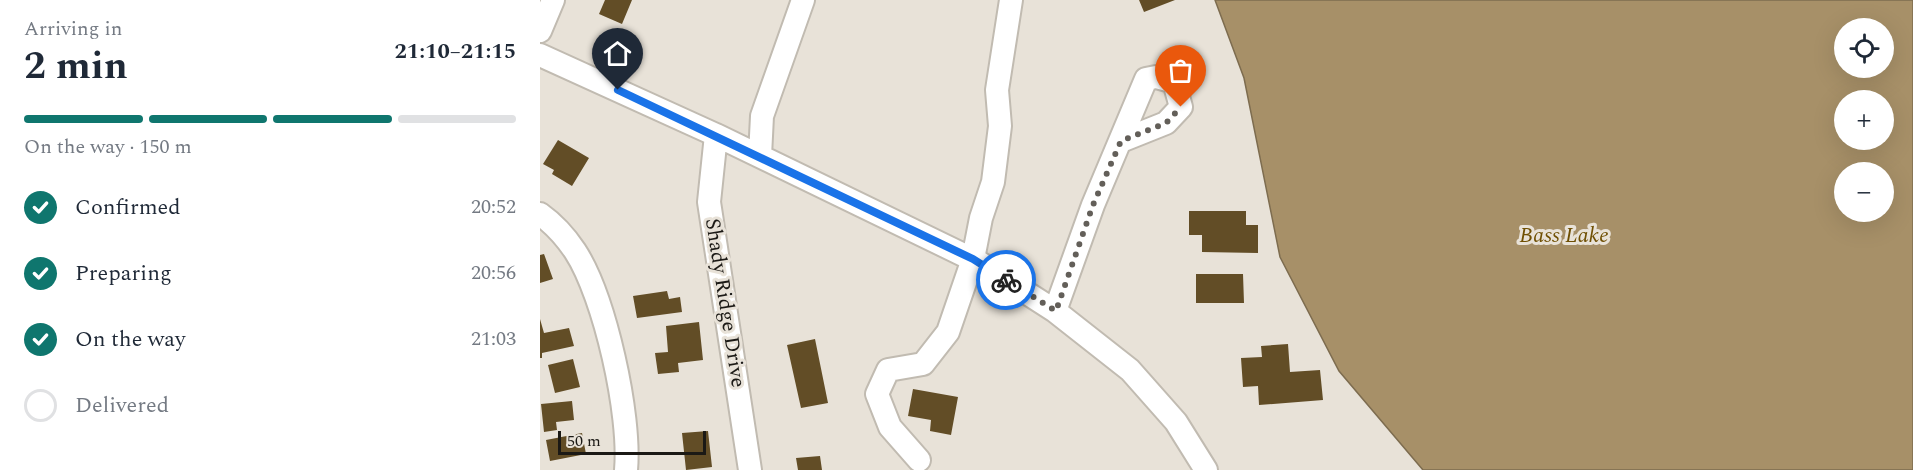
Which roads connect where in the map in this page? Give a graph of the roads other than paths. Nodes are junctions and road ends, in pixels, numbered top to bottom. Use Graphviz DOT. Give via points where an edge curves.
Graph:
graph roads {
  1 [pos="553,0"];
  2 [pos="1011,0"];
  3 [pos="802,1"];
  4 [pos="540,31"];
  5 [pos="540,55"];
  6 [pos="716,135"];
  7 [pos="1121,141"];
  8 [pos="760,156"];
  9 [pos="540,214"];
  10 [pos="973,259"];
  11 [pos="1056,311"];
  12 [pos="919,460"];
  13 [pos="626,470"];
  14 [pos="750,470"];
  15 [pos="1206,470"];
  1 -- 4 [label="street"];
  2 -- 10 [label="street" via="997,90 1000,126 993,182"];
  3 -- 8 [label="street" via="762,116"];
  5 -- 6 [label="street"];
  6 -- 8 [label="street"];
  6 -- 14 [label="street, Shady Ridge Drive" via="709,202"];
  7 -- 11 [label="street" via="1093,205"];
  8 -- 10 [label="street"];
  9 -- 13 [label="street" via="576,252 594,293 614,360 624,412"];
  10 -- 11 [label="street"];
  10 -- 12 [label="street" via="948,332 923,364 888,370 877,394 890,427"];
  11 -- 15 [label="street" via="1130,370 1176,422"];
}
